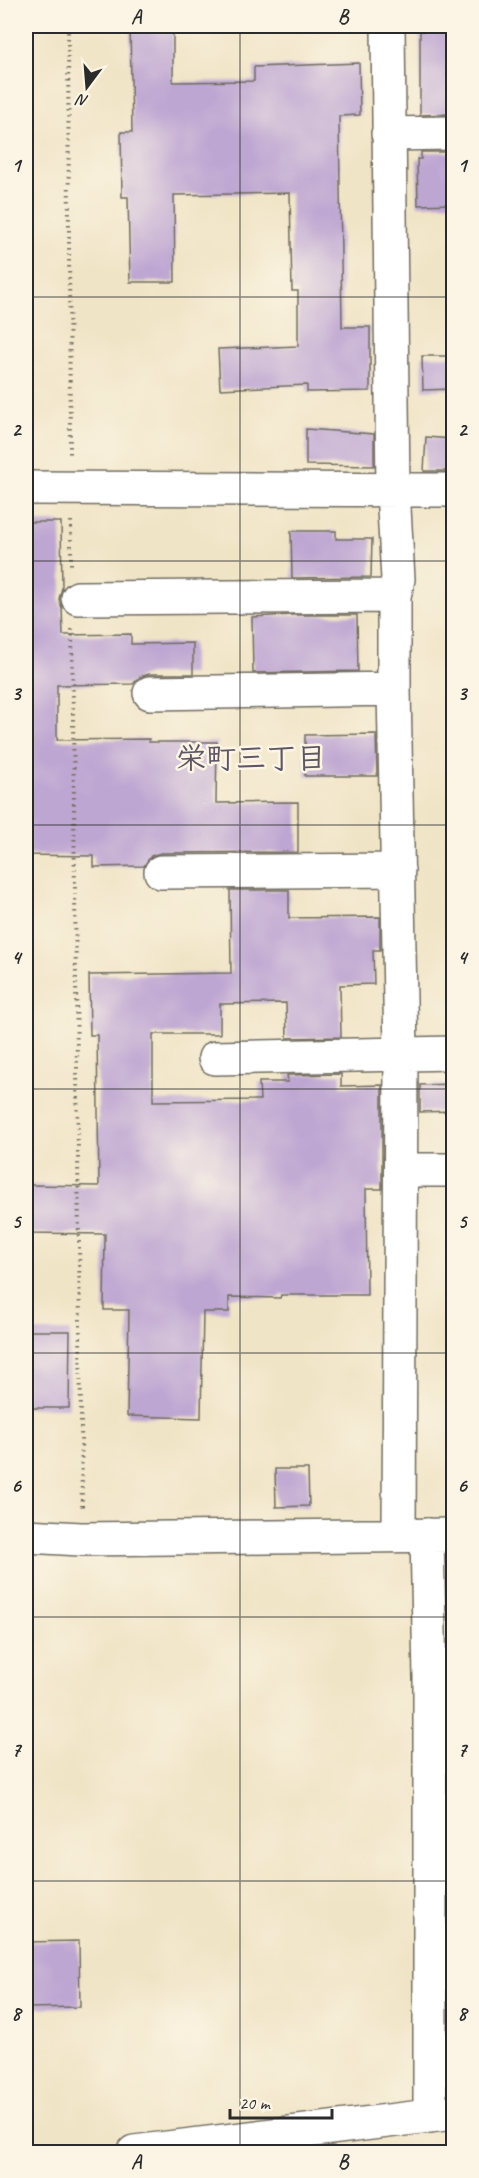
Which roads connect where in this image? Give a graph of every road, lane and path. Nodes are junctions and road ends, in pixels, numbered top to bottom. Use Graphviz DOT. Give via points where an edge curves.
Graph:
graph roads {
  1 [pos="68,26"];
  2 [pos="388,26"];
  3 [pos="388,134"];
  4 [pos="453,134"];
  5 [pos="26,488"];
  6 [pos="71,488"];
  7 [pos="453,490"];
  8 [pos="393,491"];
  9 [pos="394,596"];
  10 [pos="74,598"];
  11 [pos="394,689"];
  12 [pos="150,693"];
  13 [pos="398,870"];
  14 [pos="161,872"];
  15 [pos="401,1052"];
  16 [pos="453,1053"];
  17 [pos="215,1058"];
  18 [pos="401,1170"];
  19 [pos="453,1170"];
  20 [pos="82,1508"];
  21 [pos="427,1535"];
  22 [pos="26,1536"];
  23 [pos="442,2115"];
  24 [pos="134,2152"];
  1 -- 6 [label="path"];
  2 -- 3 [label="street"];
  3 -- 4 [label="street"];
  3 -- 8 [label="street"];
  5 -- 6 [label="street"];
  6 -- 8 [label="street"];
  6 -- 10 [label="path"];
  7 -- 8 [label="street"];
  8 -- 9 [label="street" via="398,579"];
  9 -- 10 [label="street"];
  9 -- 11 [label="street"];
  10 -- 20 [label="path"];
  11 -- 12 [label="street"];
  11 -- 13 [label="street"];
  13 -- 14 [label="street"];
  13 -- 15 [label="street"];
  15 -- 16 [label="street"];
  15 -- 17 [label="street"];
  15 -- 18 [label="street"];
  18 -- 19 [label="street"];
  18 -- 21 [label="street"];
  21 -- 22 [label="street" via="81,1539"];
  21 -- 23 [label="street"];
  23 -- 24 [label="street"];
}
